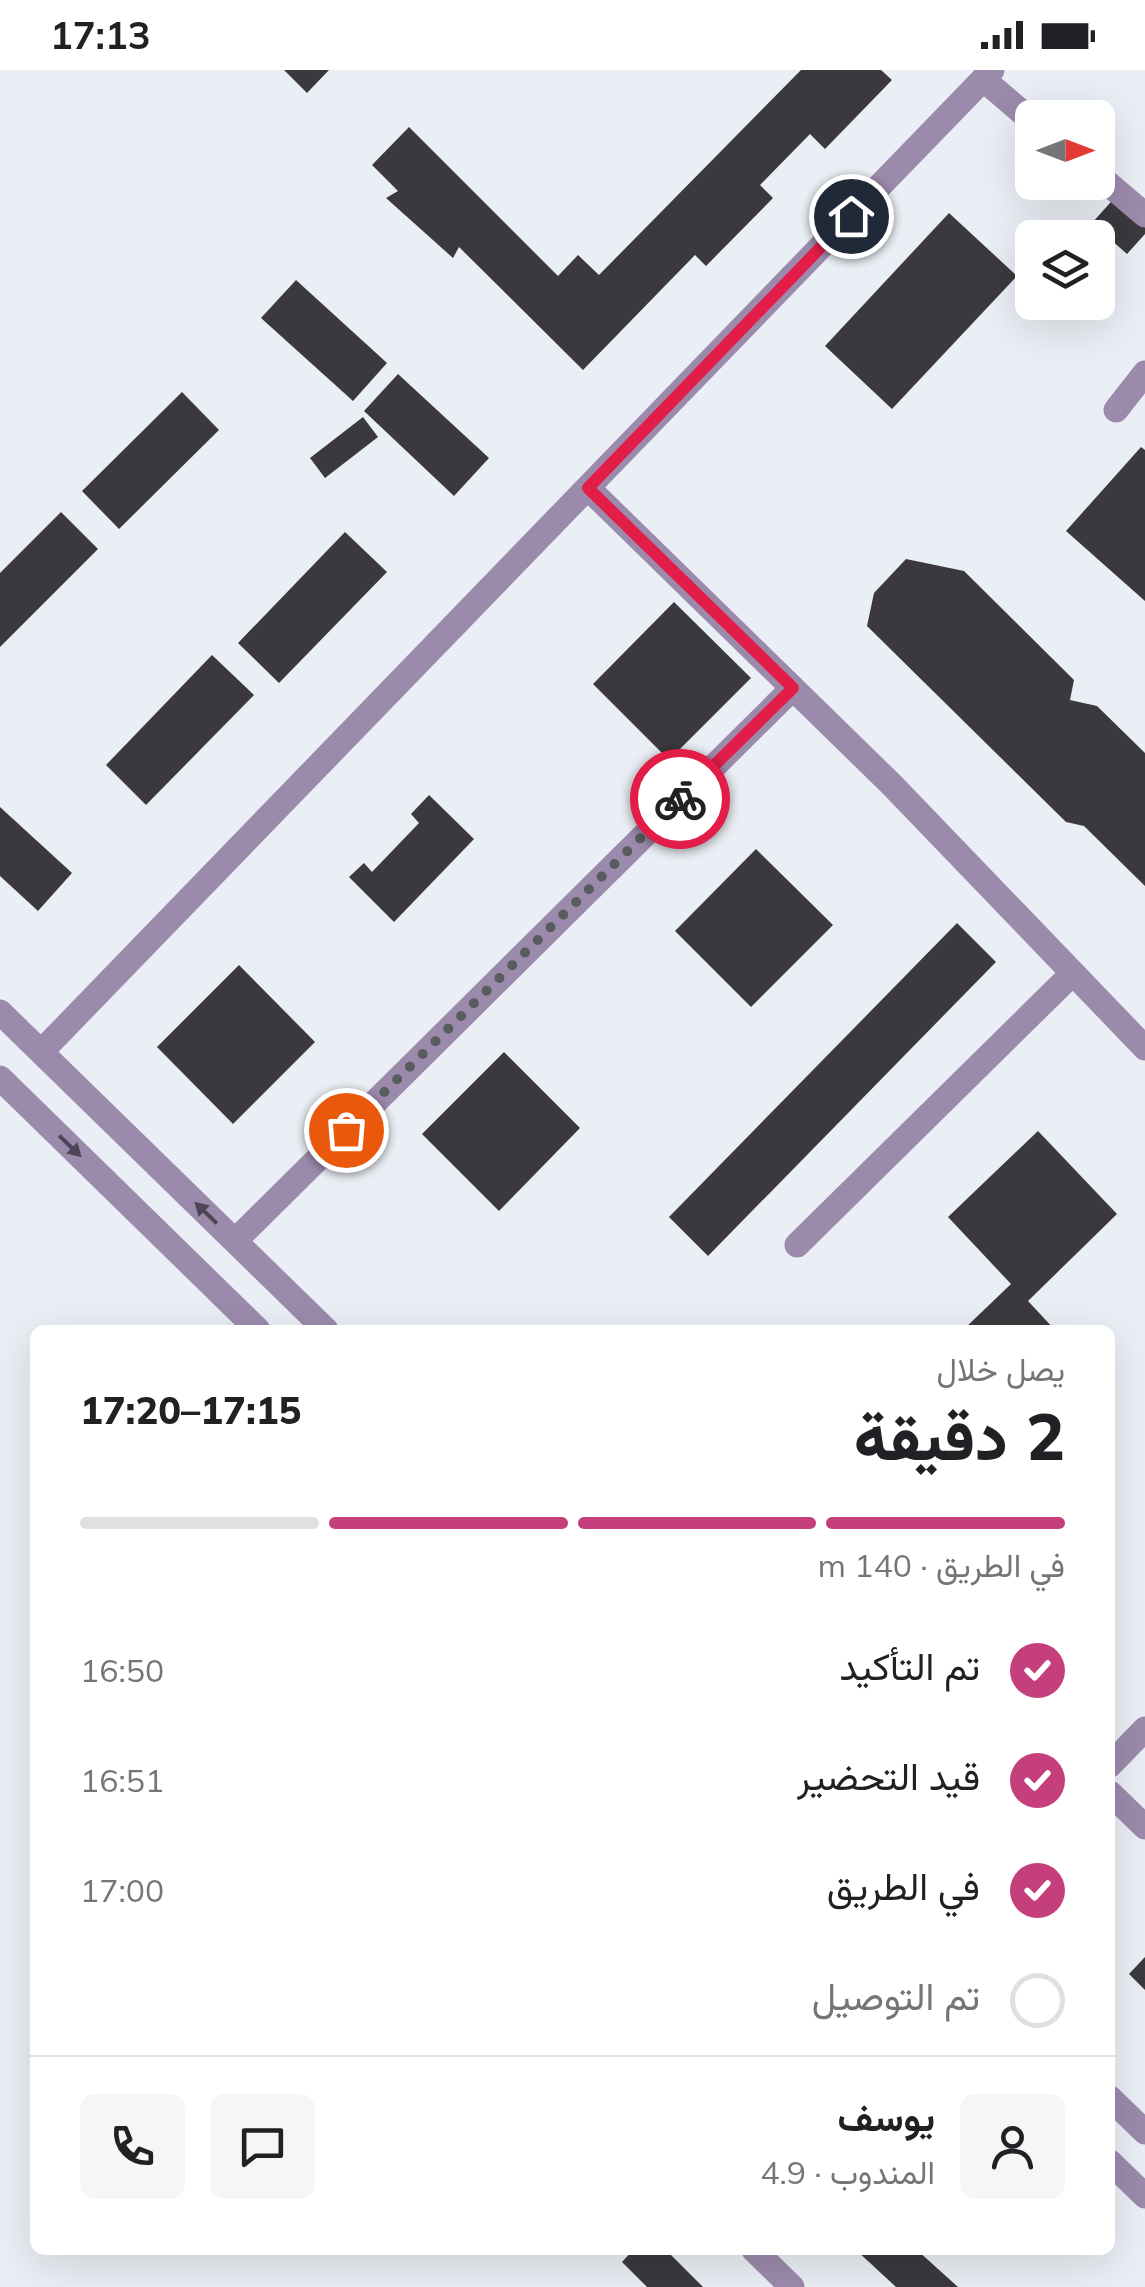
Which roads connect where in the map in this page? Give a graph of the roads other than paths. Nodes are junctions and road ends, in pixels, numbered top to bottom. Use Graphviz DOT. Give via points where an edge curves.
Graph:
graph roads {
  1 [pos="987,75"];
  2 [pos="1015,104"];
  3 [pos="1115,189"];
  4 [pos="1145,215"];
  5 [pos="1145,373"];
  6 [pos="1116,410"];
  7 [pos="588,488"];
  8 [pos="793,688"];
  9 [pos="1073,973"];
  10 [pos="0,1012"];
  11 [pos="1145,1048"];
  12 [pos="42,1052"];
  13 [pos="0,1078"];
  14 [pos="235,1241"];
  15 [pos="796,1245"];
  16 [pos="253,1325"];
  17 [pos="321,1325"];
  18 [pos="1145,1728"];
  19 [pos="1115,1760"];
  20 [pos="1115,1798"];
  21 [pos="1145,1827"];
  22 [pos="1115,2103"];
  23 [pos="1145,2132"];
  24 [pos="1115,2167"];
  25 [pos="1145,2196"];
  26 [pos="759,2255"];
  27 [pos="792,2287"];
  1 -- 2 [label="street"];
  1 -- 7 [label="street"];
  3 -- 4 [label="street"];
  5 -- 6 [label="street"];
  7 -- 8 [label="street"];
  7 -- 12 [label="street"];
  8 -- 9 [label="street"];
  8 -- 14 [label="street"];
  9 -- 11 [label="street"];
  9 -- 15 [label="street"];
  10 -- 12 [label="street"];
  14 -- 12 [label="street, one-way"];
  13 -- 16 [label="street, one-way"];
  14 -- 17 [label="street"];
  18 -- 19 [label="street"];
  20 -- 21 [label="street"];
  22 -- 23 [label="street"];
  24 -- 25 [label="street"];
  26 -- 27 [label="street"];
}
